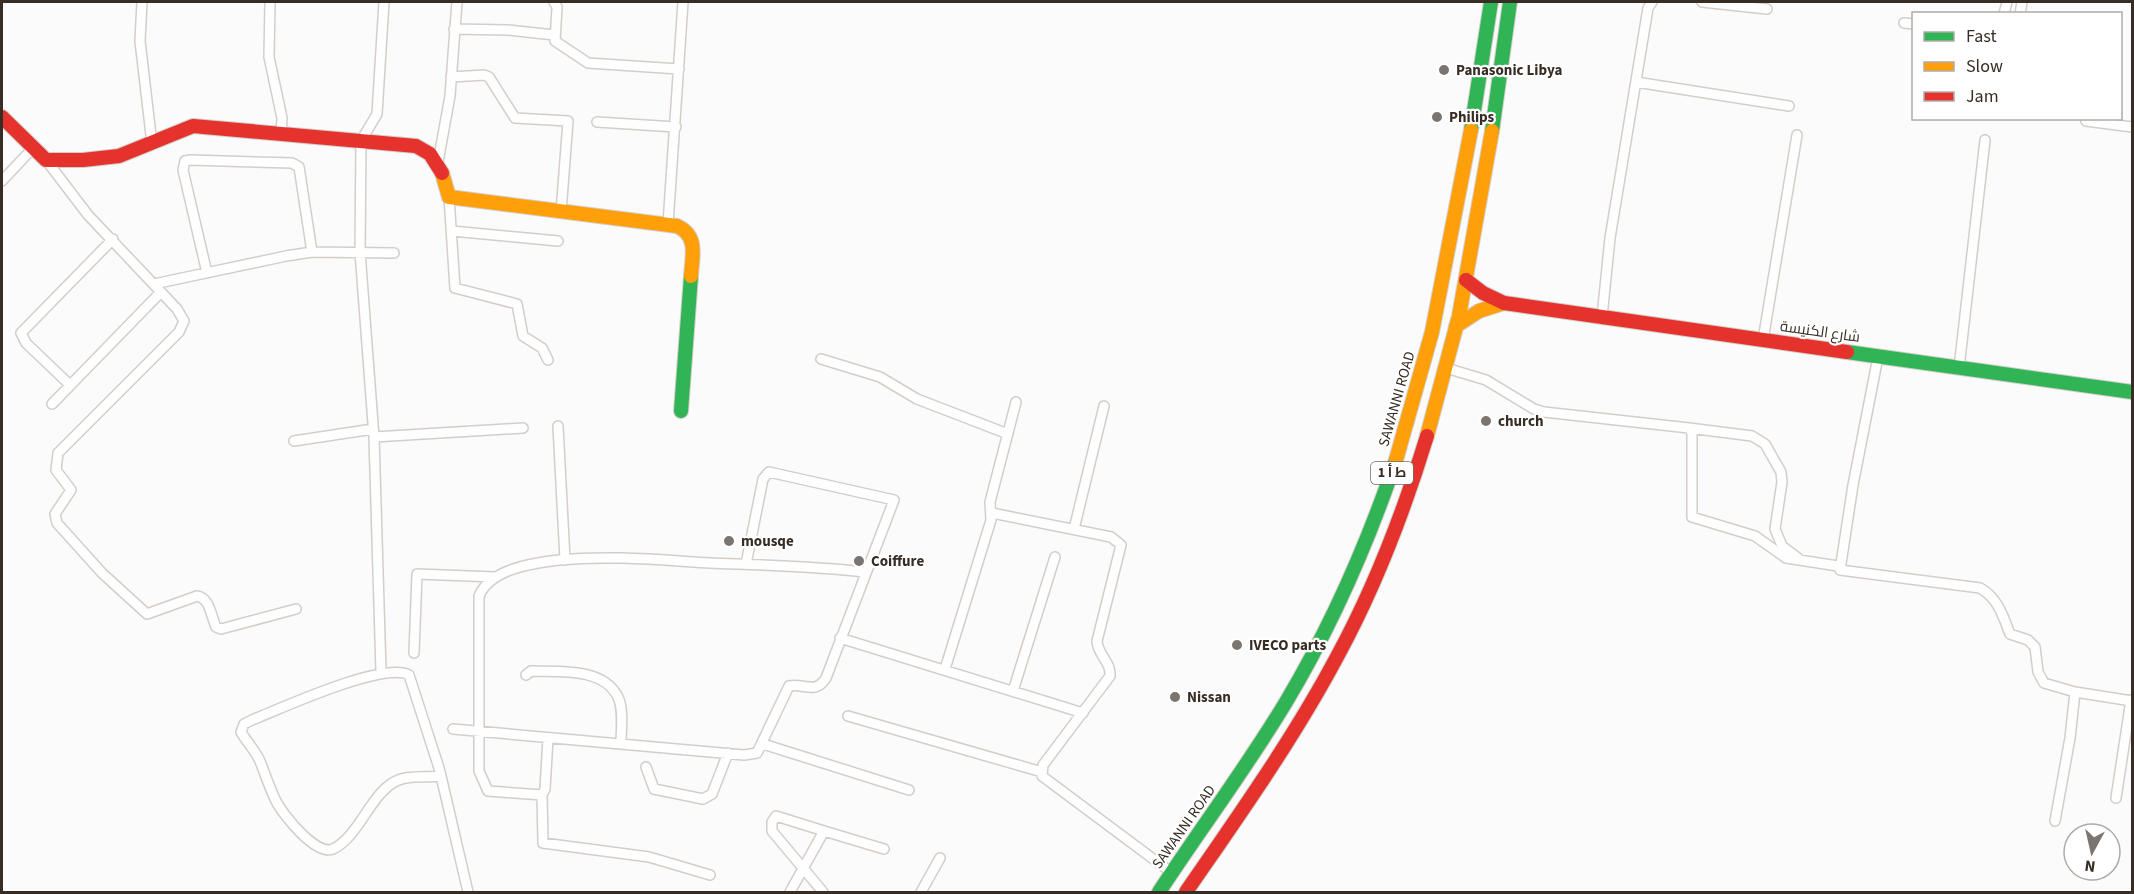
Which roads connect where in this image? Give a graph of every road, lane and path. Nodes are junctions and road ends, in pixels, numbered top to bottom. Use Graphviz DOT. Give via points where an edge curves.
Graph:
graph roads {
  1 [pos="142,2"];
  2 [pos="270,2"];
  3 [pos="384,2"];
  4 [pos="457,2"];
  5 [pos="554,2"];
  6 [pos="683,2"];
  7 [pos="1491,2"];
  8 [pos="1510,2"];
  9 [pos="1652,2"];
  10 [pos="1702,2"];
  11 [pos="1767,9"];
  12 [pos="454,29"];
  13 [pos="554,35"];
  14 [pos="680,69"];
  15 [pos="451,77"];
  16 [pos="1636,82"];
  17 [pos="1789,106"];
  18 [pos="2,117"];
  19 [pos="2086,121"];
  20 [pos="597,122"];
  21 [pos="676,127"];
  22 [pos="2133,127"];
  23 [pos="281,134"];
  24 [pos="1797,135"];
  25 [pos="1985,140"];
  26 [pos="361,141"];
  27 [pos="152,144"];
  28 [pos="34,147"];
  29 [pos="46,160"];
  30 [pos="438,162"];
  31 [pos="2,181"];
  32 [pos="449,197"];
  33 [pos="561,212"];
  34 [pos="668,224"];
  35 [pos="452,231"];
  36 [pos="113,239"];
  37 [pos="558,241"];
  38 [pos="312,252"];
  39 [pos="360,252"];
  40 [pos="394,253"];
  41 [pos="207,273"];
  42 [pos="1466,280"];
  43 [pos="154,284"];
  44 [pos="161,292"];
  45 [pos="1504,303"];
  46 [pos="1602,317"];
  47 [pos="1456,326"];
  48 [pos="1763,340"];
  49 [pos="1878,357"];
  50 [pos="821,359"];
  51 [pos="548,360"];
  52 [pos="1446,368"];
  53 [pos="1959,368"];
  54 [pos="70,385"];
  55 [pos="2133,392"];
  56 [pos="1016,402"];
  57 [pos="52,404"];
  58 [pos="1104,406"];
  59 [pos="681,411"];
  60 [pos="558,426"];
  61 [pos="523,428"];
  62 [pos="1689,428"];
  63 [pos="373,433"];
  64 [pos="1008,434"];
  65 [pos="294,441"];
  66 [pos="992,513"];
  67 [pos="1074,529"];
  68 [pos="1055,557"];
  69 [pos="565,560"];
  70 [pos="1801,561"];
  71 [pos="746,564"];
  72 [pos="1838,566"];
  73 [pos="865,572"];
  74 [pos="495,577"];
  75 [pos="296,609"];
  76 [pos="840,638"];
  77 [pos="414,653"];
  78 [pos="945,669"];
  79 [pos="381,672"];
  80 [pos="526,675"];
  81 [pos="1013,692"];
  82 [pos="2075,692"];
  83 [pos="2132,701"];
  84 [pos="1083,713"];
  85 [pos="848,716"];
  86 [pos="453,729"];
  87 [pos="478,731"];
  88 [pos="548,738"];
  89 [pos="621,744"];
  90 [pos="763,744"];
  91 [pos="728,753"];
  92 [pos="646,767"];
  93 [pos="1042,772"];
  94 [pos="441,776"];
  95 [pos="909,790"];
  96 [pos="542,795"];
  97 [pos="2116,798"];
  98 [pos="2055,821"];
  99 [pos="824,831"];
  100 [pos="884,849"];
  101 [pos="940,858"];
  102 [pos="803,868"];
  103 [pos="1172,873"];
  104 [pos="710,875"];
  105 [pos="468,892"];
  106 [pos="790,892"];
  107 [pos="823,892"];
  108 [pos="921,892"];
  109 [pos="1159,892"];
  110 [pos="1186,892"];
  1 -- 27 [label="street" via="140,41"];
  2 -- 23 [label="street" via="269,57 282,118"];
  3 -- 26 [label="street" via="377,114"];
  4 -- 12 [label="street"];
  5 -- 13 [label="street"];
  6 -- 14 [label="street"];
  7 -- 103 [label="main road, SAWANNI ROAD / ط أ 1" via="1443,289 1406,431 1372,528 1337,606 1276,719"];
  8 -- 42 [label="main road, ط أ 1"];
  9 -- 16 [label="street"];
  10 -- 11 [label="street"];
  12 -- 13 [label="street"];
  12 -- 15 [label="street"];
  13 -- 14 [label="street" via="558,45 588,63"];
  14 -- 21 [label="street"];
  15 -- 30 [label="street"];
  15 -- 33 [label="street" via="489,77 515,118 568,121"];
  16 -- 17 [label="street"];
  16 -- 46 [label="street" via="1610,238"];
  18 -- 28 [label="main road"];
  19 -- 22 [label="street"];
  20 -- 21 [label="street"];
  21 -- 34 [label="street"];
  23 -- 26 [label="main road"];
  23 -- 27 [label="main road" via="193,126 176,130"];
  24 -- 48 [label="street"];
  25 -- 53 [label="street"];
  26 -- 30 [label="main road" via="416,146 431,153"];
  26 -- 39 [label="street"];
  27 -- 29 [label="main road" via="121,156"];
  28 -- 29 [label="main road"];
  28 -- 31 [label="street"];
  29 -- 36 [label="street"];
  30 -- 32 [label="main road"];
  32 -- 33 [label="main road"];
  32 -- 35 [label="street"];
  33 -- 34 [label="main road"];
  34 -- 59 [label="main road" via="689,232 693,244"];
  35 -- 37 [label="street"];
  35 -- 51 [label="street" via="455,288 517,304 523,336 542,348"];
  36 -- 43 [label="street"];
  36 -- 54 [label="street" via="21,333 26,344"];
  38 -- 39 [label="street"];
  38 -- 41 [label="street"];
  38 -- 41 [label="street" via="299,167 292,163 190,160 183,164 184,177"];
  39 -- 40 [label="street"];
  39 -- 63 [label="street"];
  41 -- 43 [label="street"];
  42 -- 45 [label="main road, شارع الكنيسة"];
  42 -- 47 [label="main road, ط أ 1"];
  43 -- 44 [label="street"];
  44 -- 54 [label="street"];
  44 -- 75 [label="street" via="183,317 183,326 58,453 56,470 70,490 55,514 57,523 102,573 147,614 202,597 216,627 221,629"];
  45 -- 46 [label="main road, شارع الكنيسة"];
  45 -- 47 [label="main road, شارع الكنيسة" via="1479,311"];
  46 -- 48 [label="main road, شارع الكنيسة"];
  47 -- 52 [label="main road, ط أ 1"];
  48 -- 49 [label="main road, شارع الكنيسة"];
  49 -- 53 [label="main road, شارع الكنيسة"];
  49 -- 72 [label="street"];
  50 -- 64 [label="street" via="880,377 917,399"];
  52 -- 62 [label="street" via="1486,380 1544,412"];
  52 -- 110 [label="main road, ط أ 1" via="1418,468 1358,617 1288,741"];
  53 -- 55 [label="main road, شارع الكنيسة"];
  54 -- 57 [label="street"];
  56 -- 64 [label="street"];
  58 -- 67 [label="street"];
  60 -- 69 [label="street"];
  61 -- 63 [label="street"];
  62 -- 70 [label="street" via="1692,517 1755,536 1786,558"];
  62 -- 70 [label="street" via="1752,436 1765,444 1781,472 1775,529 1782,546"];
  63 -- 65 [label="street"];
  63 -- 79 [label="street"];
  64 -- 66 [label="street" via="990,502"];
  66 -- 67 [label="street"];
  66 -- 78 [label="street"];
  67 -- 84 [label="street" via="1116,539 1121,544 1097,641 1099,652 1110,667 1110,676"];
  68 -- 81 [label="street"];
  69 -- 71 [label="street"];
  69 -- 74 [label="street" via="543,562"];
  70 -- 72 [label="street"];
  71 -- 73 [label="street"];
  71 -- 73 [label="street" via="763,479 769,472 894,500"];
  72 -- 82 [label="street" via="1843,572 1913,578 1986,592 2006,619 2010,634 2035,647 2041,680"];
  73 -- 76 [label="street"];
  74 -- 77 [label="street" via="417,574"];
  74 -- 87 [label="street" via="486,583 479,596"];
  76 -- 78 [label="street"];
  76 -- 90 [label="street" via="822,684 813,689 789,686"];
  78 -- 81 [label="street"];
  79 -- 94 [label="street" via="404,672 413,680"];
  79 -- 94 [label="street" via="244,724 241,732 258,756 277,804 309,840 320,848 333,849 392,783"];
  80 -- 89 [label="street" via="531,671 580,673 603,681 618,698"];
  81 -- 84 [label="street"];
  82 -- 83 [label="street"];
  82 -- 98 [label="street"];
  83 -- 97 [label="street"];
  84 -- 93 [label="street" via="1043,765"];
  85 -- 93 [label="street"];
  86 -- 87 [label="street"];
  87 -- 88 [label="street"];
  87 -- 96 [label="street" via="479,771 485,789"];
  88 -- 89 [label="street"];
  88 -- 96 [label="street"];
  89 -- 91 [label="street"];
  90 -- 91 [label="street" via="752,755"];
  90 -- 95 [label="street"];
  91 -- 92 [label="street" via="712,794 703,799 654,789"];
  93 -- 103 [label="street" via="1044,778"];
  94 -- 105 [label="street"];
  96 -- 104 [label="street" via="543,843 649,857"];
  99 -- 100 [label="street"];
  99 -- 102 [label="street"];
  99 -- 102 [label="street" via="776,816 772,822 772,831"];
  101 -- 108 [label="street"];
  102 -- 106 [label="street"];
  102 -- 107 [label="street"];
  103 -- 109 [label="main road, SAWANNI ROAD / ط أ 1"];
}
